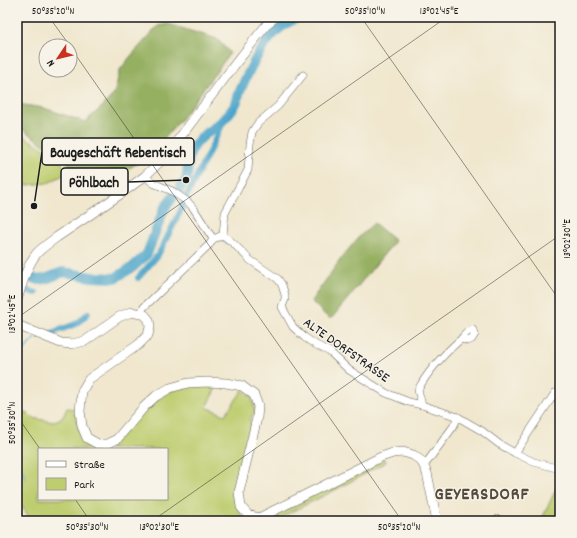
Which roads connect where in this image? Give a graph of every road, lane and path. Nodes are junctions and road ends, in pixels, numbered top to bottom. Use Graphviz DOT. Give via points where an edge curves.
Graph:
graph roads {
  1 [pos="275,17"];
  2 [pos="303,75"];
  3 [pos="145,176"];
  4 [pos="110,180"];
  5 [pos="122,193"];
  6 [pos="223,235"];
  7 [pos="213,239"];
  8 [pos="18,297"];
  9 [pos="141,314"];
  10 [pos="17,325"];
  11 [pos="461,339"];
  12 [pos="555,394"];
  13 [pos="422,405"];
  14 [pos="458,417"];
  15 [pos="515,453"];
  16 [pos="424,464"];
  17 [pos="560,469"];
  18 [pos="437,521"];
  1 -- 3 [label="main road" via="236,63 166,156"];
  2 -- 6 [label="street" via="278,106 258,123 252,132 248,170 224,213"];
  3 -- 5 [label="main road"];
  3 -- 7 [label="street" via="187,201"];
  4 -- 5 [label="street"];
  5 -- 8 [label="main road" via="47,244 33,260"];
  6 -- 7 [label="street"];
  6 -- 13 [label="street, ALTE DORFSTRASSE" via="250,260 278,279 286,294 282,308 293,327 304,337 330,352 349,370 386,393"];
  7 -- 9 [label="street" via="143,308"];
  9 -- 10 [label="main road" via="131,312 85,341 72,344 62,343"];
  9 -- 16 [label="main road" via="149,320 148,335 138,346 89,379 82,391 82,426 87,438 98,444 107,444 117,439 144,407 170,388 188,383 226,383 242,386 254,395 258,406 239,492 242,507 248,516 260,518 382,457 403,452 413,455"];
  11 -- 13 [label="street" via="441,357 422,381 418,390"];
  12 -- 15 [label="street"];
  13 -- 14 [label="street, ALTE DORFSTRASSE"];
  14 -- 15 [label="street, ALTE DORFSTRASSE"];
  14 -- 16 [label="street"];
  15 -- 17 [label="street, ALTE DORFSTRASSE" via="534,462"];
  16 -- 18 [label="main road"];
}
